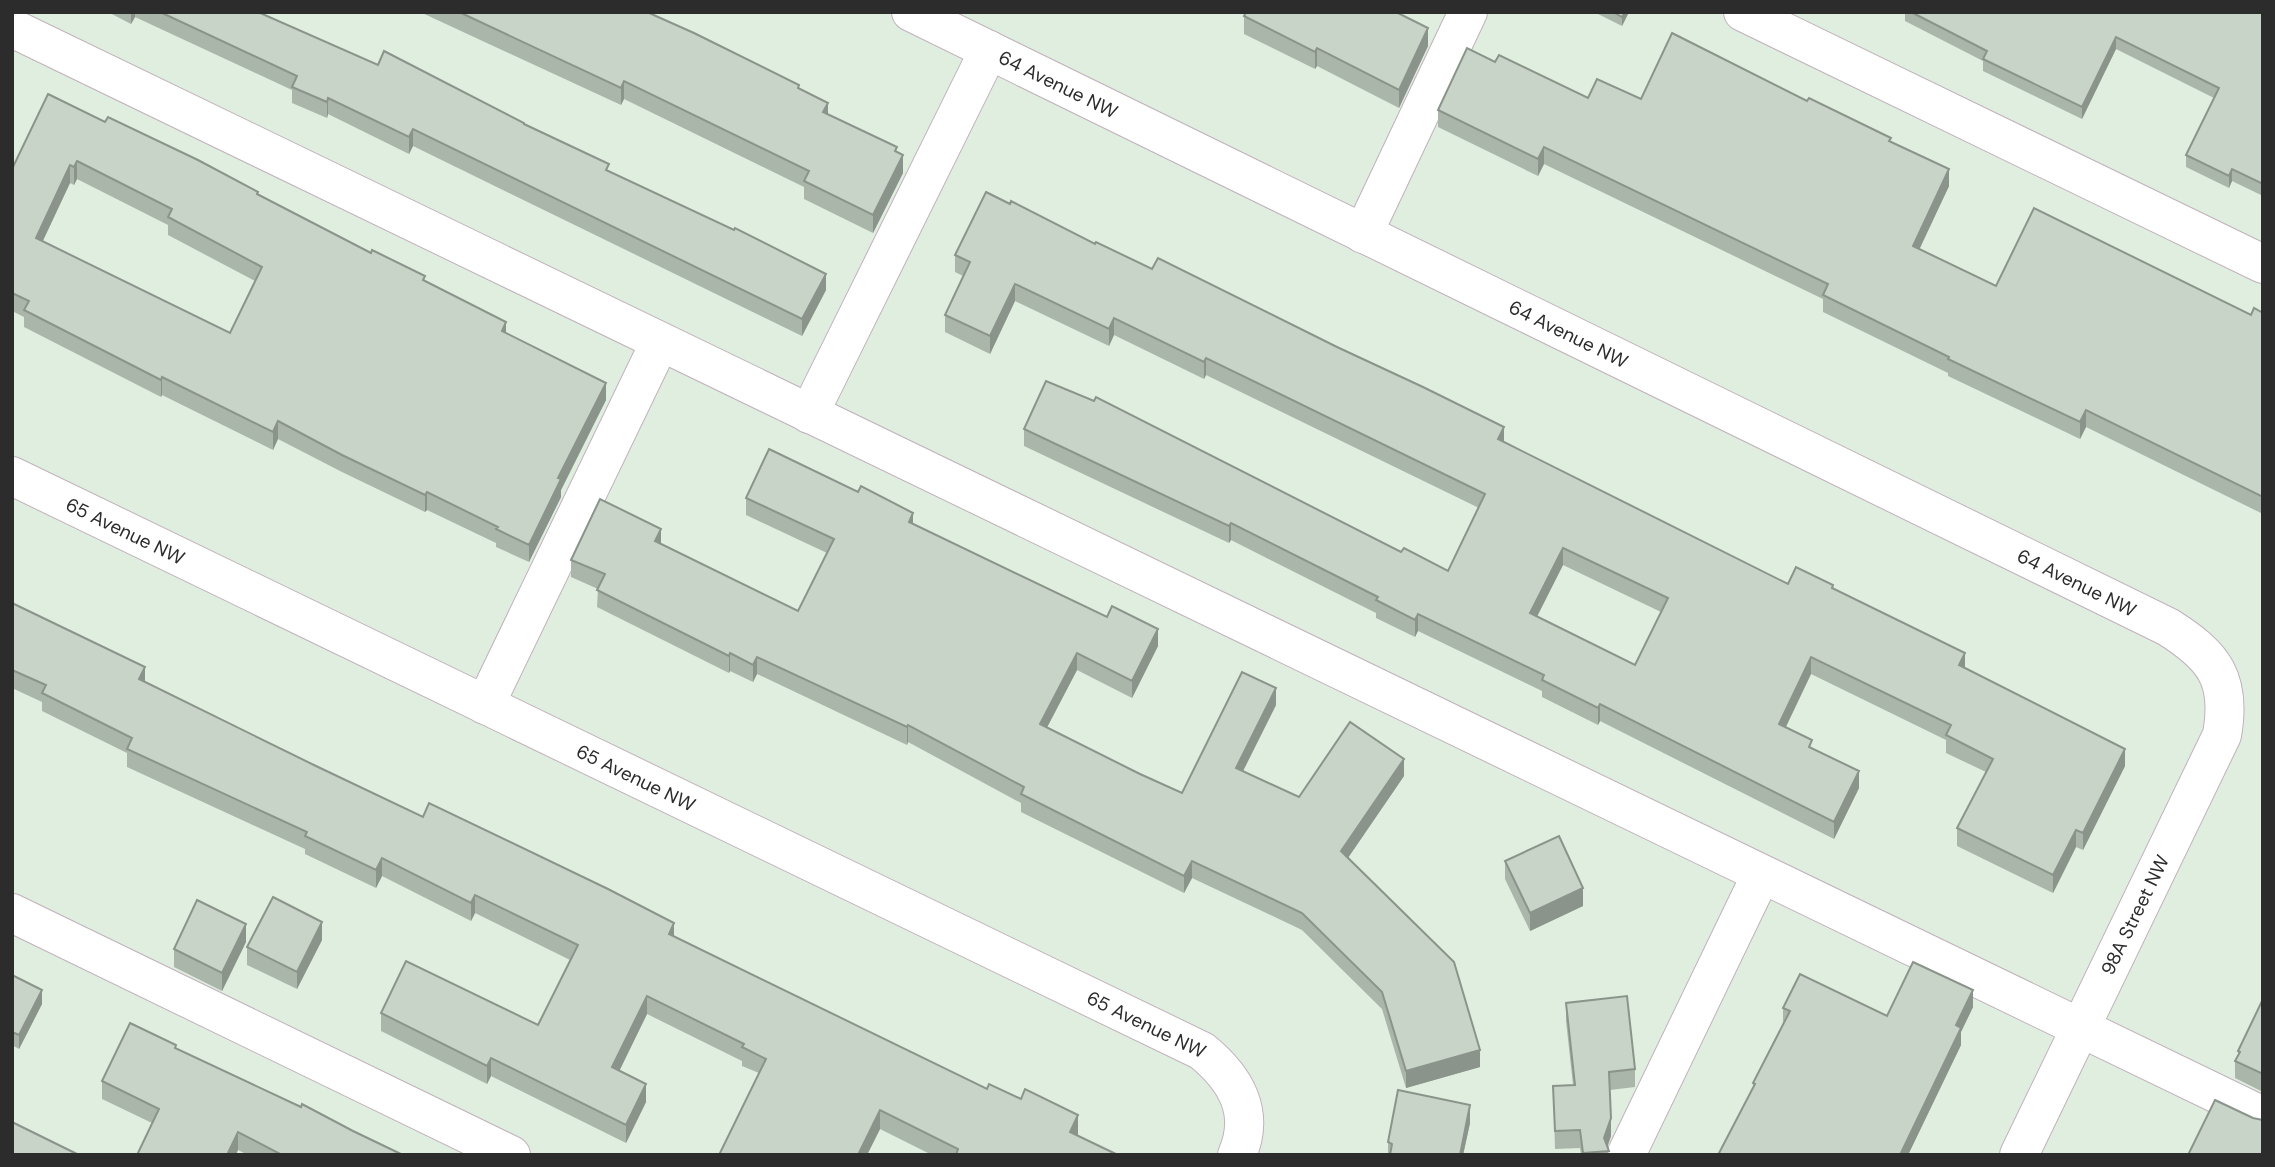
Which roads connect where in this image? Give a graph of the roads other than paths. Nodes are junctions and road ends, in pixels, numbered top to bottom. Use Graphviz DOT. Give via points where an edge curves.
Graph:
graph roads {
  1 [pos="911,12"];
  2 [pos="1468,12"];
  3 [pos="1743,12"];
  4 [pos="12,28"];
  5 [pos="989,50"];
  6 [pos="1363,234"];
  7 [pos="2263,264"];
  8 [pos="660,342"];
  9 [pos="809,414"];
  10 [pos="12,476"];
  11 [pos="2216,670"];
  12 [pos="485,705"];
  13 [pos="1761,876"];
  14 [pos="12,913"];
  15 [pos="2081,1028"];
  16 [pos="2263,1116"];
  17 [pos="511,1155"];
  18 [pos="1237,1155"];
  19 [pos="1626,1155"];
  20 [pos="2019,1155"];
  1 -- 5 [label="street, 64 Avenue NW"];
  2 -- 6 [label="street"];
  3 -- 7 [label="street"];
  4 -- 8 [label="street"];
  5 -- 6 [label="street, 64 Avenue NW"];
  5 -- 9 [label="street"];
  6 -- 11 [label="street, 64 Avenue NW" via="2168,627 2193,643"];
  8 -- 9 [label="street"];
  8 -- 12 [label="street"];
  9 -- 13 [label="street"];
  10 -- 12 [label="street, 65 Avenue NW"];
  11 -- 15 [label="street, 98A Street NW" via="2225,694 2222,735"];
  12 -- 18 [label="street, 65 Avenue NW" via="1202,1051 1220,1066 1241,1102 1244,1135"];
  13 -- 15 [label="street"];
  13 -- 19 [label="street"];
  14 -- 17 [label="street"];
  15 -- 16 [label="street"];
  15 -- 20 [label="street, 98A Street NW"];
}
